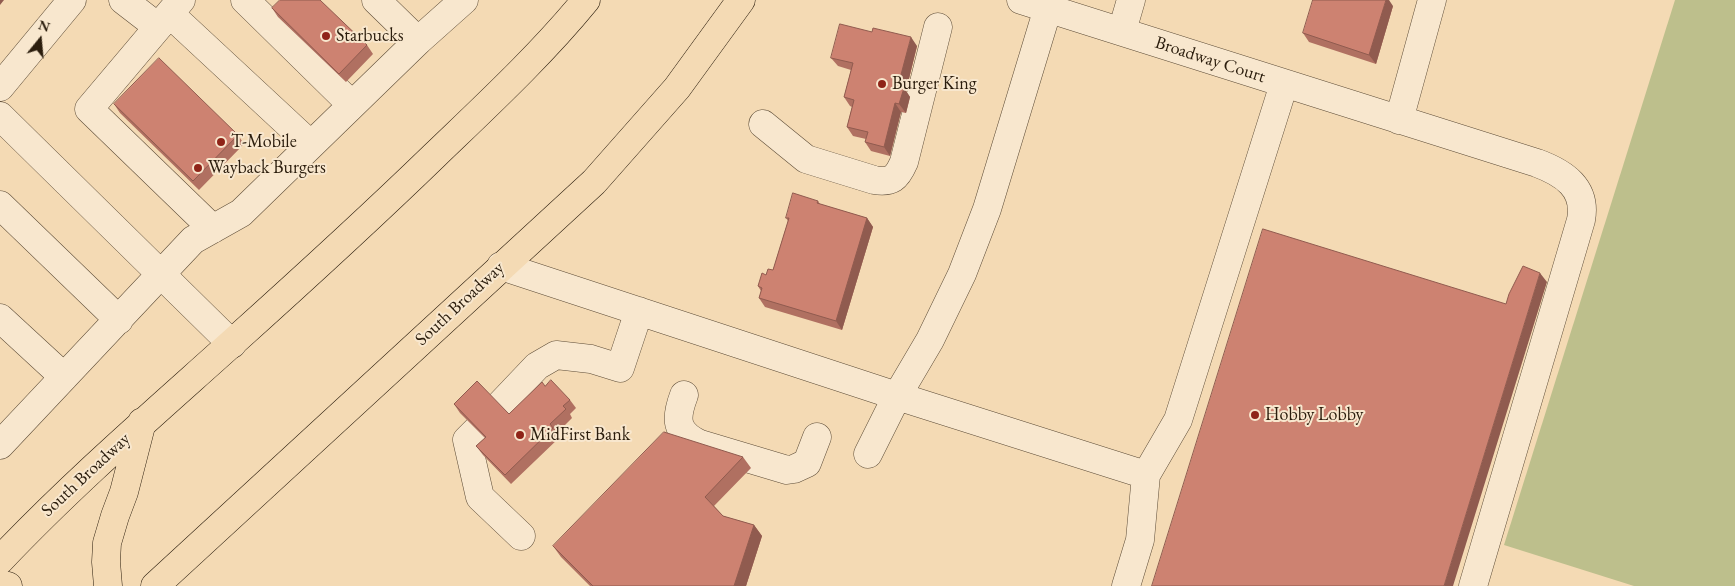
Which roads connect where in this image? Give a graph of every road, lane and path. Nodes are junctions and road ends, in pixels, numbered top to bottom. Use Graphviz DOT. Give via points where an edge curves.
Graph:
graph roads {
  1 [pos="72,0"];
  2 [pos="123,0"];
  3 [pos="245,0"];
  4 [pos="376,0"];
  5 [pos="464,0"];
  6 [pos="586,0"];
  7 [pos="740,0"];
  8 [pos="1021,0"];
  9 [pos="1131,0"];
  10 [pos="1432,0"];
  11 [pos="1048,8"];
  12 [pos="170,14"];
  13 [pos="938,27"];
  14 [pos="1122,31"];
  15 [pos="418,41"];
  16 [pos="1284,84"];
  17 [pos="0,87"];
  18 [pos="352,105"];
  19 [pos="0,116"];
  20 [pos="1399,120"];
  21 [pos="763,124"];
  22 [pos="311,145"];
  23 [pos="0,205"];
  24 [pos="213,229"];
  25 [pos="501,266"];
  26 [pos="161,274"];
  27 [pos="639,311"];
  28 [pos="0,318"];
  29 [pos="118,320"];
  30 [pos="232,344"];
  31 [pos="64,378"];
  32 [pos="684,395"];
  33 [pos="897,396"];
  34 [pos="499,406"];
  35 [pos="142,422"];
  36 [pos="477,430"];
  37 [pos="817,437"];
  38 [pos="0,445"];
  39 [pos="868,454"];
  40 [pos="1146,475"];
  41 [pos="521,536"];
  42 [pos="0,560"];
  43 [pos="0,584"];
  44 [pos="8,586"];
  45 [pos="108,586"];
  46 [pos="154,586"];
  47 [pos="1126,586"];
  48 [pos="1473,586"];
  1 -- 17 [label="street"];
  2 -- 12 [label="street"];
  3 -- 18 [label="street"];
  4 -- 15 [label="street"];
  5 -- 15 [label="street"];
  6 -- 30 [label="main road, South Broadway" via="498,95"];
  7 -- 25 [label="main road, South Broadway" via="677,88 594,182"];
  8 -- 11 [label="street, Broadway Court"];
  9 -- 14 [label="street"];
  10 -- 20 [label="street"];
  11 -- 14 [label="street, Broadway Court"];
  11 -- 33 [label="street" via="987,209 962,274 930,340"];
  12 -- 22 [label="street"];
  12 -- 24 [label="street" via="89,109"];
  13 -- 21 [label="street" via="904,162 891,180 874,180 806,159"];
  14 -- 16 [label="street, Broadway Court"];
  15 -- 18 [label="street"];
  16 -- 20 [label="street, Broadway Court"];
  16 -- 40 [label="street" via="1178,420"];
  18 -- 22 [label="street"];
  19 -- 26 [label="street"];
  20 -- 48 [label="street, Broadway Court" via="1554,170 1570,182 1582,203 1581,220"];
  22 -- 24 [label="street" via="242,213"];
  23 -- 29 [label="street"];
  24 -- 26 [label="street" via="193,240"];
  25 -- 27 [label="street"];
  25 -- 46 [label="main road, South Broadway"];
  26 -- 29 [label="street"];
  26 -- 30 [label="street"];
  27 -- 33 [label="street"];
  27 -- 34 [label="street" via="620,368 591,359 556,355 537,366"];
  28 -- 31 [label="street"];
  29 -- 31 [label="street"];
  30 -- 35 [label="main road, South Broadway"];
  31 -- 38 [label="street"];
  32 -- 37 [label="street" via="678,424 689,439 700,444 794,469 807,464"];
  33 -- 39 [label="street"];
  33 -- 40 [label="street"];
  35 -- 42 [label="main road, South Broadway"];
  35 -- 45 [label="main road" via="107,543"];
  36 -- 41 [label="street" via="467,440 480,497"];
  40 -- 47 [label="street" via="1140,540"];
  43 -- 44 [label="main road"];
}
